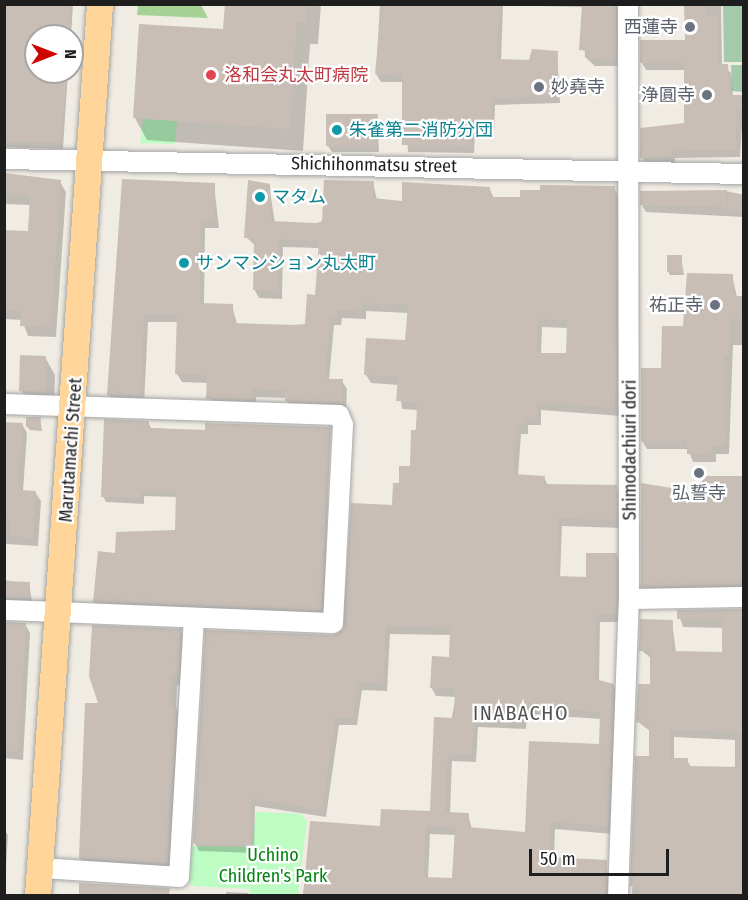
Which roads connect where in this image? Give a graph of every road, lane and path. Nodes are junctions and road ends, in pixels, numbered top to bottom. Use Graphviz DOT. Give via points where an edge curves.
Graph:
graph roads {
  1 [pos="100,4"];
  2 [pos="628,4"];
  3 [pos="4,159"];
  4 [pos="90,160"];
  5 [pos="627,171"];
  6 [pos="744,174"];
  7 [pos="4,404"];
  8 [pos="74,406"];
  9 [pos="744,597"];
  10 [pos="629,599"];
  11 [pos="4,610"];
  12 [pos="59,612"];
  13 [pos="194,618"];
  14 [pos="41,868"];
  15 [pos="38,896"];
  16 [pos="618,896"];
  1 -- 4 [label="main road, Marutamachi Street"];
  2 -- 5 [label="street, Shimodachiuri dori"];
  3 -- 4 [label="street, Shichihonmatsu street"];
  4 -- 5 [label="street, Shichihonmatsu street"];
  4 -- 8 [label="main road, Marutamachi Street"];
  5 -- 6 [label="street, Shichihonmatsu street"];
  5 -- 10 [label="street, Shimodachiuri dori"];
  7 -- 8 [label="street"];
  8 -- 12 [label="main road, Marutamachi Street"];
  8 -- 13 [label="street" via="339,415 333,622"];
  9 -- 10 [label="street"];
  10 -- 16 [label="street, Shimodachiuri dori"];
  11 -- 12 [label="street"];
  12 -- 13 [label="street"];
  12 -- 14 [label="main road, Marutamachi Street"];
  13 -- 14 [label="street" via="179,877"];
  14 -- 15 [label="main road, Marutamachi Street"];
}
